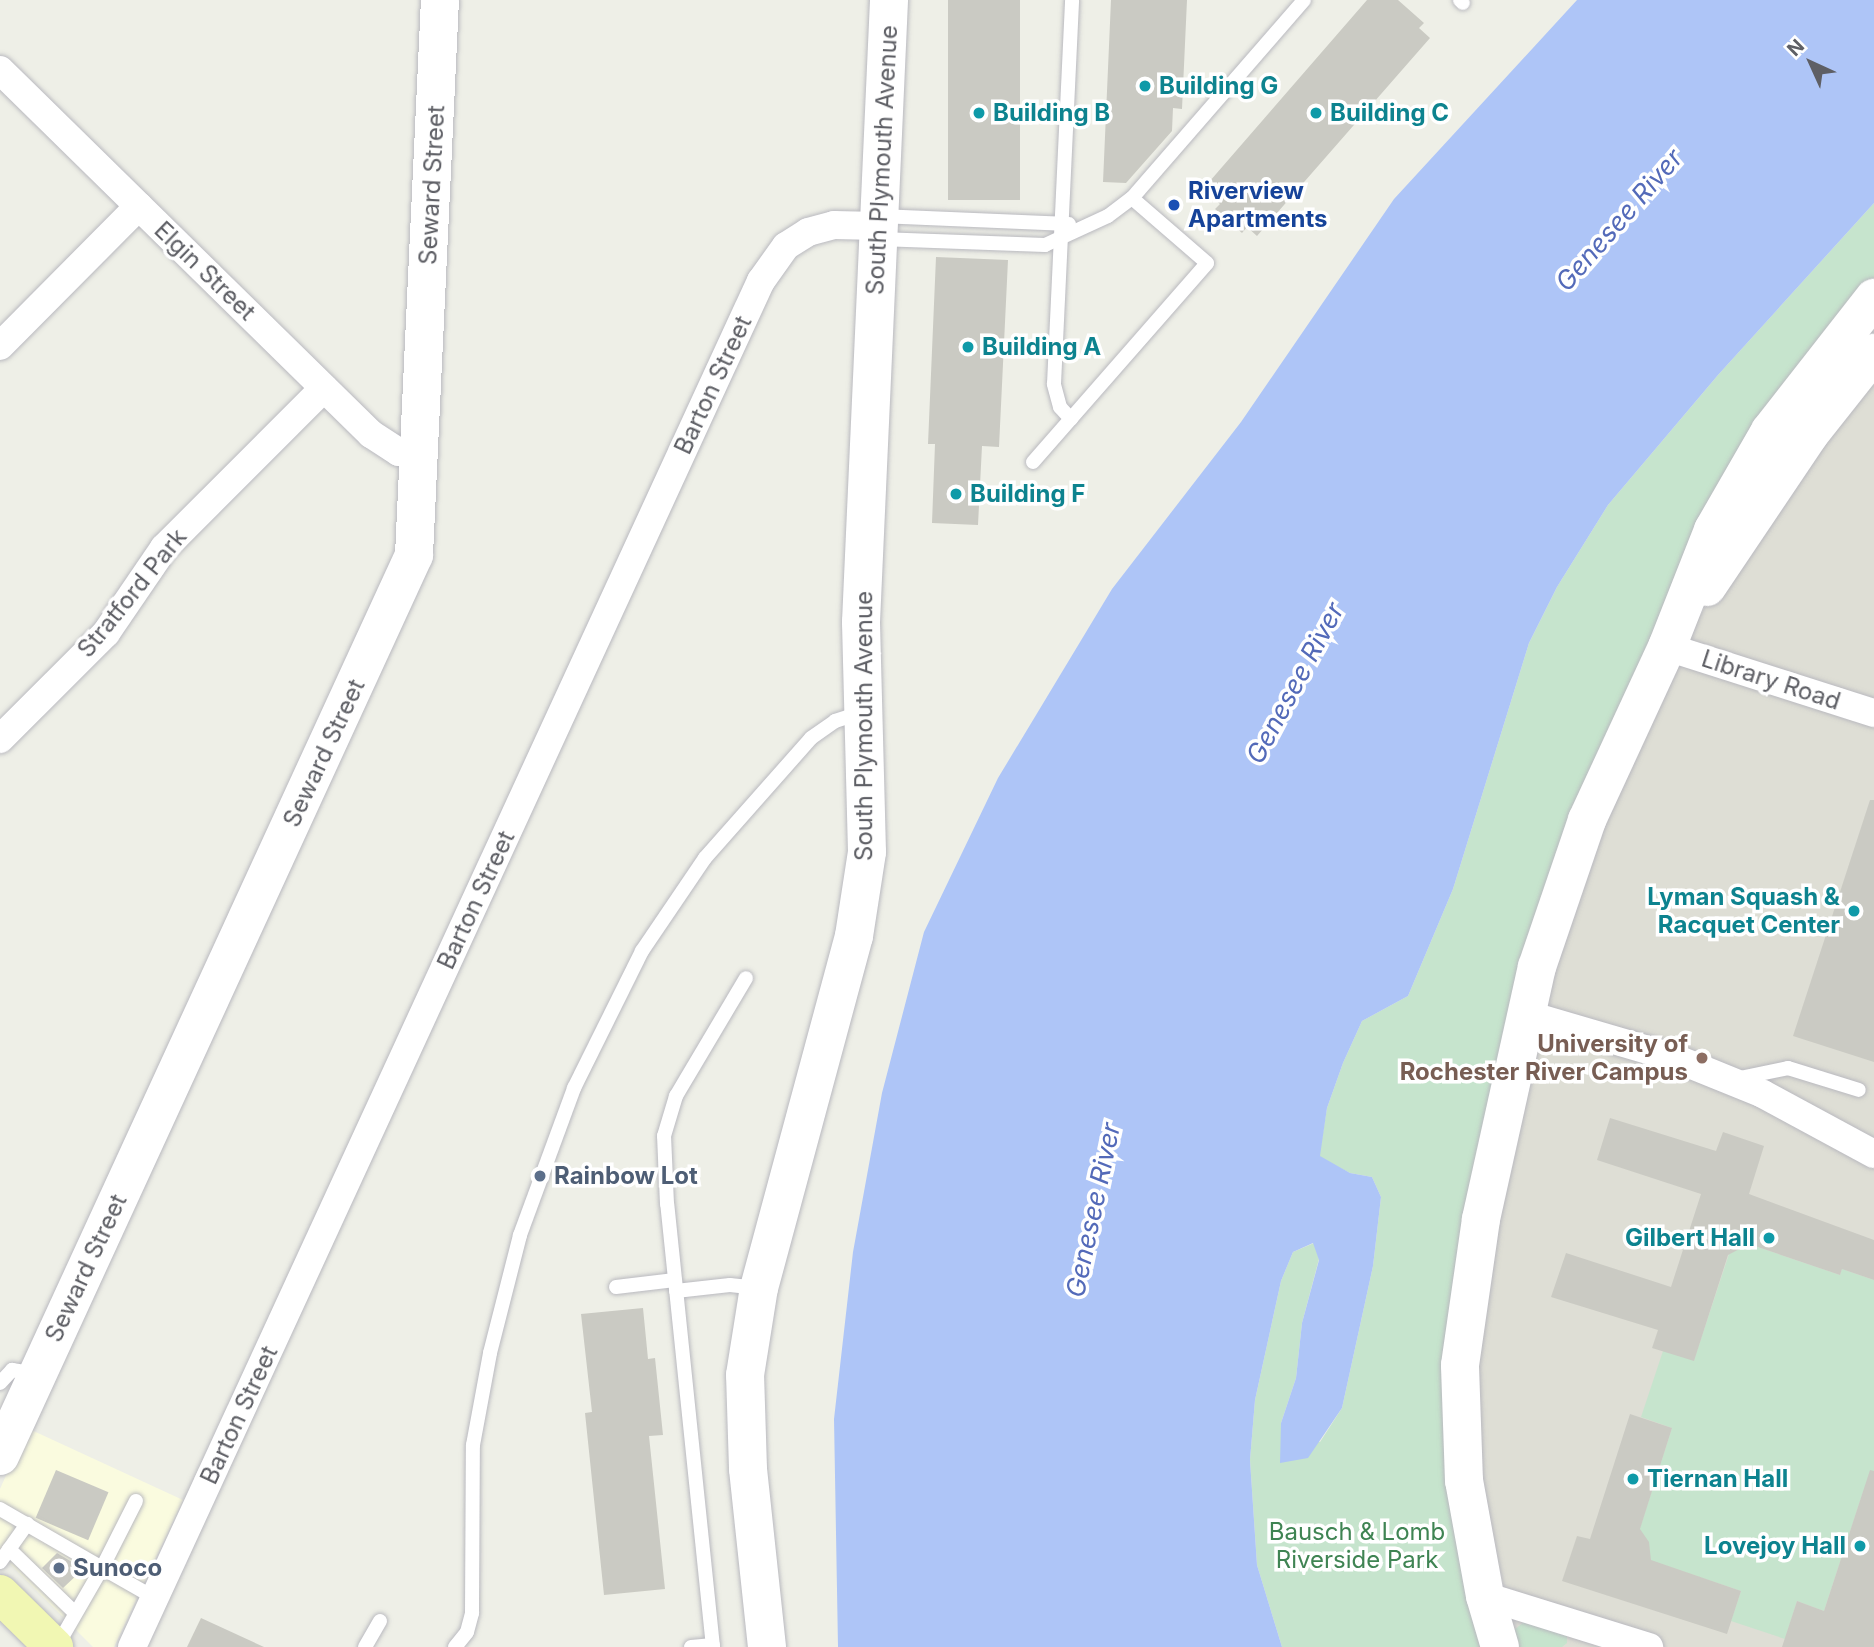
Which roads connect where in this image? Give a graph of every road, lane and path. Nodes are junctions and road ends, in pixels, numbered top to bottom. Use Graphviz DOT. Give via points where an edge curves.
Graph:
graph roads {
  1 [pos="440,0"];
  2 [pos="889,0"];
  3 [pos="1072,0"];
  4 [pos="1304,0"];
  5 [pos="0,70"];
  6 [pos="1132,198"];
  7 [pos="139,206"];
  8 [pos="1062,224"];
  9 [pos="1088,225"];
  10 [pos="879,227"];
  11 [pos="1061,240"];
  12 [pos="1874,298"];
  13 [pos="0,346"];
  14 [pos="1874,353"];
  15 [pos="324,388"];
  16 [pos="1071,419"];
  17 [pos="420,455"];
  18 [pos="1033,462"];
  19 [pos="1667,648"];
  20 [pos="864,712"];
  21 [pos="1874,713"];
  22 [pos="0,739"];
  23 [pos="747,978"];
  24 [pos="1525,1014"];
  25 [pos="1730,1081"];
  26 [pos="1859,1090"];
  27 [pos="1874,1154"];
  28 [pos="676,1286"];
  29 [pos="617,1287"];
  30 [pos="759,1288"];
  31 [pos="37,1374"];
  32 [pos="0,1384"];
  33 [pos="3,1443"];
  34 [pos="136,1501"];
  35 [pos="0,1509"];
  36 [pos="27,1524"];
  37 [pos="9,1549"];
  38 [pos="0,1562"];
  39 [pos="102,1568"];
  40 [pos="0,1594"];
  41 [pos="1485,1595"];
  42 [pos="155,1598"];
  43 [pos="75,1614"];
  44 [pos="380,1621"];
  45 [pos="1606,1642"];
  46 [pos="133,1646"];
  47 [pos="713,1646"];
  48 [pos="55,1647"];
  49 [pos="365,1647"];
  50 [pos="455,1647"];
  51 [pos="691,1647"];
  52 [pos="767,1647"];
  53 [pos="1500,1647"];
  54 [pos="1649,1647"];
  1 -- 17 [label="street, Seward Street"];
  2 -- 10 [label="street, South Plymouth Avenue"];
  3 -- 8 [label="lane"];
  4 -- 6 [label="lane"];
  5 -- 7 [label="street, Elgin Street"];
  6 -- 9 [label="lane"];
  6 -- 16 [label="lane" via="1207,262"];
  7 -- 13 [label="street"];
  7 -- 15 [label="street, Elgin Street"];
  8 -- 9 [label="lane"];
  8 -- 10 [label="lane"];
  8 -- 11 [label="lane"];
  9 -- 11 [label="lane"];
  10 -- 11 [label="lane" via="1036,246"];
  10 -- 20 [label="street, South Plymouth Avenue" via="861,622"];
  10 -- 42 [label="street, Barton Street" via="834,225 808,232 786,246 761,281"];
  11 -- 16 [label="lane" via="1054,384 1060,407"];
  12 -- 19 [label="street" via="1791,401 1748,466 1704,550"];
  14 -- 19 [label="street" via="1809,435"];
  15 -- 17 [label="street, Elgin Street" via="388,447"];
  15 -- 22 [label="street, Stratford Park" via="164,548 106,633"];
  16 -- 18 [label="lane"];
  17 -- 31 [label="street, Seward Street" via="416,544 410,566"];
  19 -- 21 [label="street, Library Road"];
  19 -- 24 [label="street" via="1587,820"];
  20 -- 30 [label="street, South Plymouth Avenue" via="869,825 859,909"];
  20 -- 50 [label="lane" via="835,721 811,738 705,858 642,951 574,1088 520,1235 490,1353 473,1455 472,1613 467,1632"];
  23 -- 28 [label="lane" via="676,1096 666,1125"];
  24 -- 25 [label="street" via="1672,1057"];
  24 -- 41 [label="street" via="1481,1219 1460,1365 1464,1481"];
  25 -- 26 [label="lane" via="1788,1068"];
  25 -- 27 [label="street"];
  28 -- 29 [label="lane"];
  28 -- 30 [label="lane"];
  28 -- 47 [label="lane"];
  30 -- 52 [label="street, South Plymouth Avenue" via="747,1355 745,1421"];
  31 -- 32 [label="lane" via="12,1370"];
  31 -- 33 [label="street, Seward Street"];
  34 -- 39 [label="lane"];
  35 -- 36 [label="lane"];
  36 -- 37 [label="lane"];
  36 -- 39 [label="lane"];
  37 -- 38 [label="lane"];
  37 -- 43 [label="lane"];
  39 -- 42 [label="lane"];
  39 -- 43 [label="lane"];
  40 -- 48 [label="main road"];
  41 -- 45 [label="street"];
  41 -- 53 [label="street"];
  42 -- 46 [label="street, Barton Street"];
  43 -- 48 [label="lane"];
  44 -- 49 [label="lane"];
  45 -- 54 [label="street"];
  47 -- 51 [label="lane"];
}
